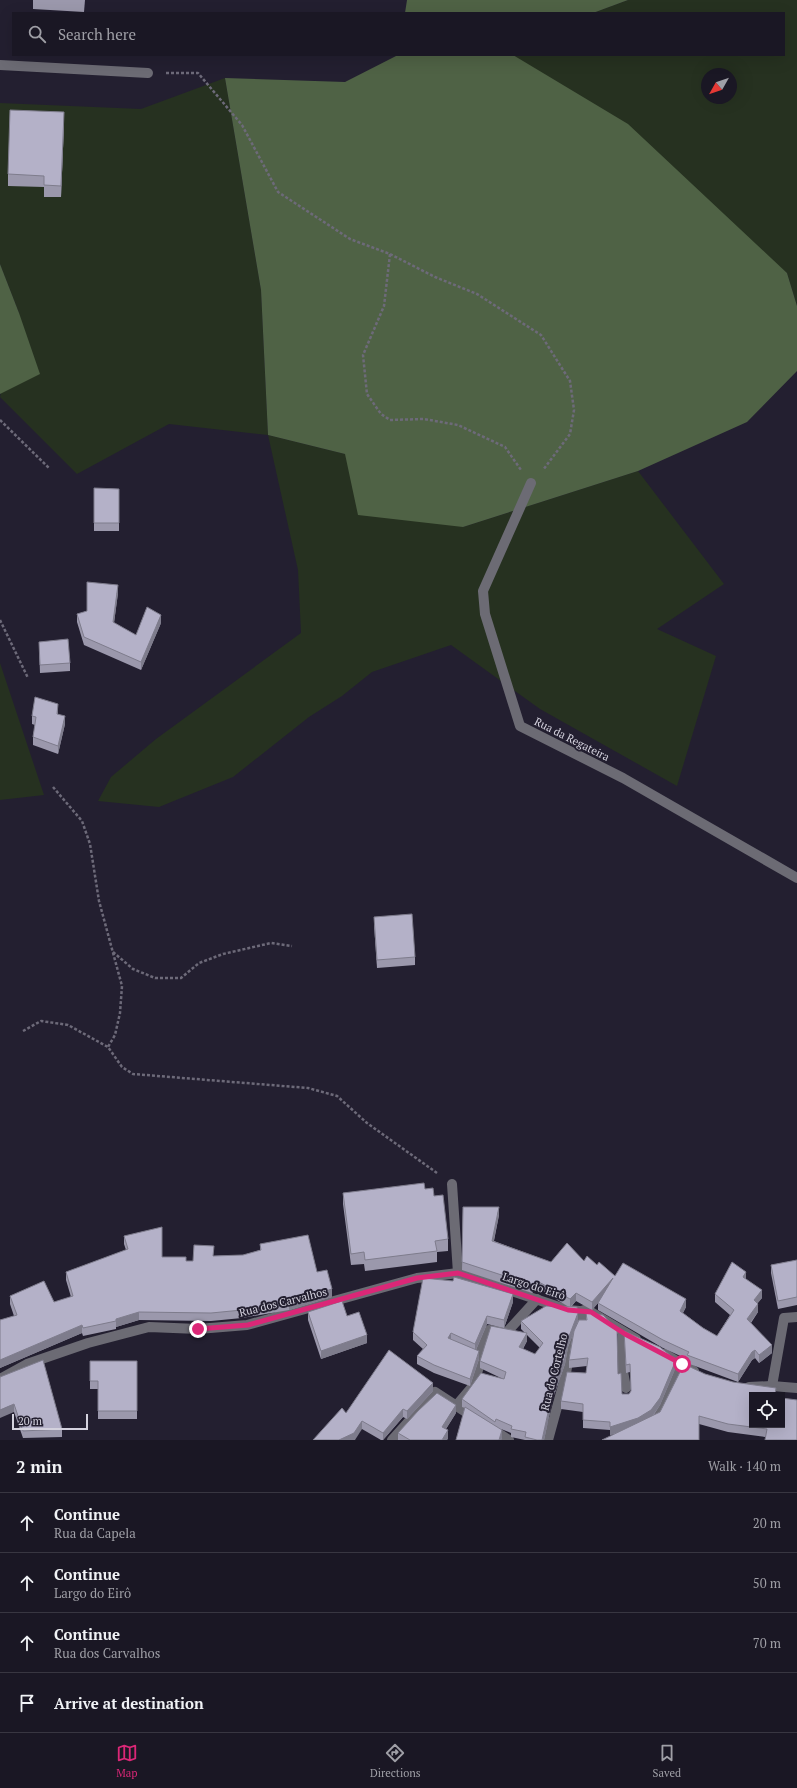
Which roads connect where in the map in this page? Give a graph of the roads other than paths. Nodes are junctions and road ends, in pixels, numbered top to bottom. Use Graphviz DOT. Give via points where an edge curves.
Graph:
graph roads {
  1 [pos="0,65"];
  2 [pos="148,73"];
  3 [pos="531,483"];
  4 [pos="797,878"];
  5 [pos="452,1184"];
  6 [pos="458,1273"];
  7 [pos="537,1299"];
  8 [pos="584,1310"];
  9 [pos="797,1317"];
  10 [pos="623,1332"];
  11 [pos="644,1343"];
  12 [pos="458,1348"];
  13 [pos="656,1349"];
  14 [pos="477,1356"];
  15 [pos="682,1364"];
  16 [pos="476,1374"];
  17 [pos="702,1374"];
  18 [pos="489,1378"];
  19 [pos="0,1379"];
  20 [pos="741,1386"];
  21 [pos="772,1386"];
  22 [pos="626,1388"];
  23 [pos="797,1388"];
  24 [pos="456,1406"];
  25 [pos="644,1426"];
  26 [pos="392,1440"];
  27 [pos="508,1440"];
  28 [pos="548,1440"];
  1 -- 2 [label="street"];
  3 -- 4 [label="street, Rua da Regateira" via="483,591 485,614 520,726 623,778"];
  5 -- 6 [label="street"];
  6 -- 7 [label="street, Largo do Eirô"];
  6 -- 19 [label="street, Rua dos Carvalhos" via="417,1278 248,1325 198,1329 149,1327 88,1343 27,1364"];
  7 -- 8 [label="street, Largo do Eirô" via="568,1310"];
  7 -- 14 [label="street" via="506,1332 489,1330"];
  8 -- 10 [label="street, Largo do Eirô"];
  8 -- 28 [label="street, Rua do Cortelho" via="571,1346"];
  9 -- 21 [label="street" via="784,1318"];
  10 -- 11 [label="street, Largo do Eirô"];
  10 -- 22 [label="street" via="623,1371"];
  12 -- 14 [label="street"];
  13 -- 15 [label="street"];
  14 -- 16 [label="street" via="482,1357"];
  15 -- 17 [label="street"];
  15 -- 25 [label="street" via="659,1414"];
  16 -- 18 [label="street"];
  16 -- 24 [label="street" via="473,1386"];
  20 -- 21 [label="street"];
  21 -- 23 [label="street"];
  24 -- 26 [label="street" via="435,1392"];
  24 -- 27 [label="street"];
}
